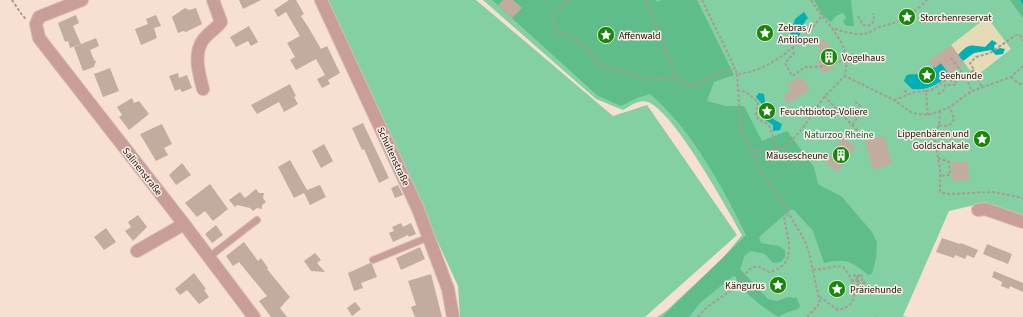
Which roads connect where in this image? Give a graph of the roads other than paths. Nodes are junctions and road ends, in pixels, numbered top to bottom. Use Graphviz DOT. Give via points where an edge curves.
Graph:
graph roads {
  1 [pos="82,0"];
  2 [pos="213,0"];
  3 [pos="321,0"];
  4 [pos="203,89"];
  5 [pos="978,210"];
  6 [pos="257,220"];
  7 [pos="1023,222"];
  8 [pos="184,224"];
  9 [pos="429,237"];
  10 [pos="137,251"];
  11 [pos="209,257"];
  12 [pos="373,260"];
  13 [pos="254,317"];
  14 [pos="453,317"];
  1 -- 8 [label="street, Salinenstraße" via="42,16 36,24 39,38"];
  2 -- 4 [label="street" via="221,22 216,30 203,39 200,48 197,68"];
  3 -- 9 [label="street, Schultenstraße"];
  5 -- 7 [label="street" via="984,209"];
  6 -- 11 [label="lane"];
  8 -- 10 [label="street"];
  8 -- 11 [label="street, Salinenstraße"];
  9 -- 12 [label="lane"];
  9 -- 14 [label="street, Schultenstraße" via="448,289"];
  11 -- 13 [label="street, Salinenstraße"];
}
